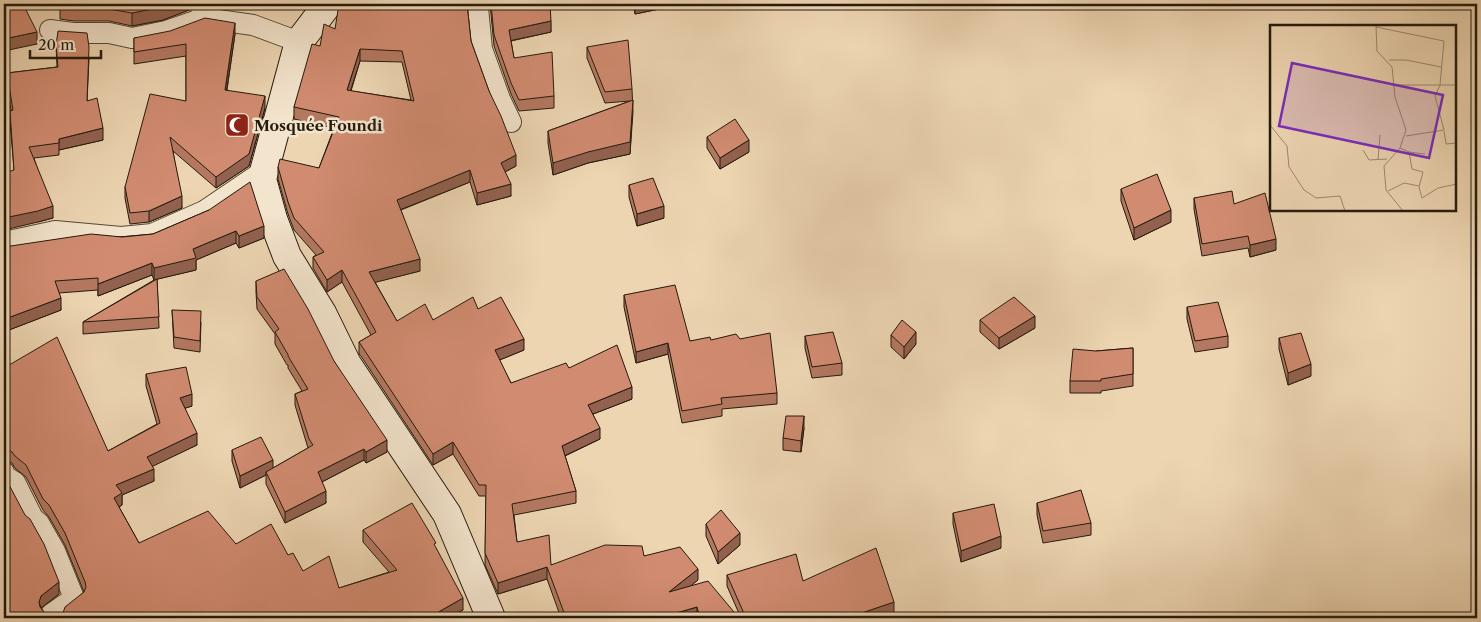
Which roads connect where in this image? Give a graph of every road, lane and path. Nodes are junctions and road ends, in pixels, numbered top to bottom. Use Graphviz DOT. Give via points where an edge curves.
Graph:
graph roads {
  1 [pos="328,4"];
  2 [pos="480,4"];
  3 [pos="202,11"];
  4 [pos="50,30"];
  5 [pos="299,42"];
  6 [pos="512,122"];
  7 [pos="266,169"];
  8 [pos="4,242"];
  9 [pos="4,472"];
  10 [pos="488,617"];
  11 [pos="53,618"];
  1 -- 5 [label="main road"];
  2 -- 6 [label="street" via="482,49"];
  3 -- 4 [label="street" via="166,31 132,38 109,33"];
  3 -- 5 [label="street"];
  5 -- 7 [label="main road"];
  7 -- 8 [label="street" via="204,211 152,234 121,237 55,232"];
  7 -- 10 [label="main road" via="262,179 287,256 322,313 347,364 446,514"];
  9 -- 11 [label="street" via="15,482 33,518 40,523 74,598 51,614"];
}
